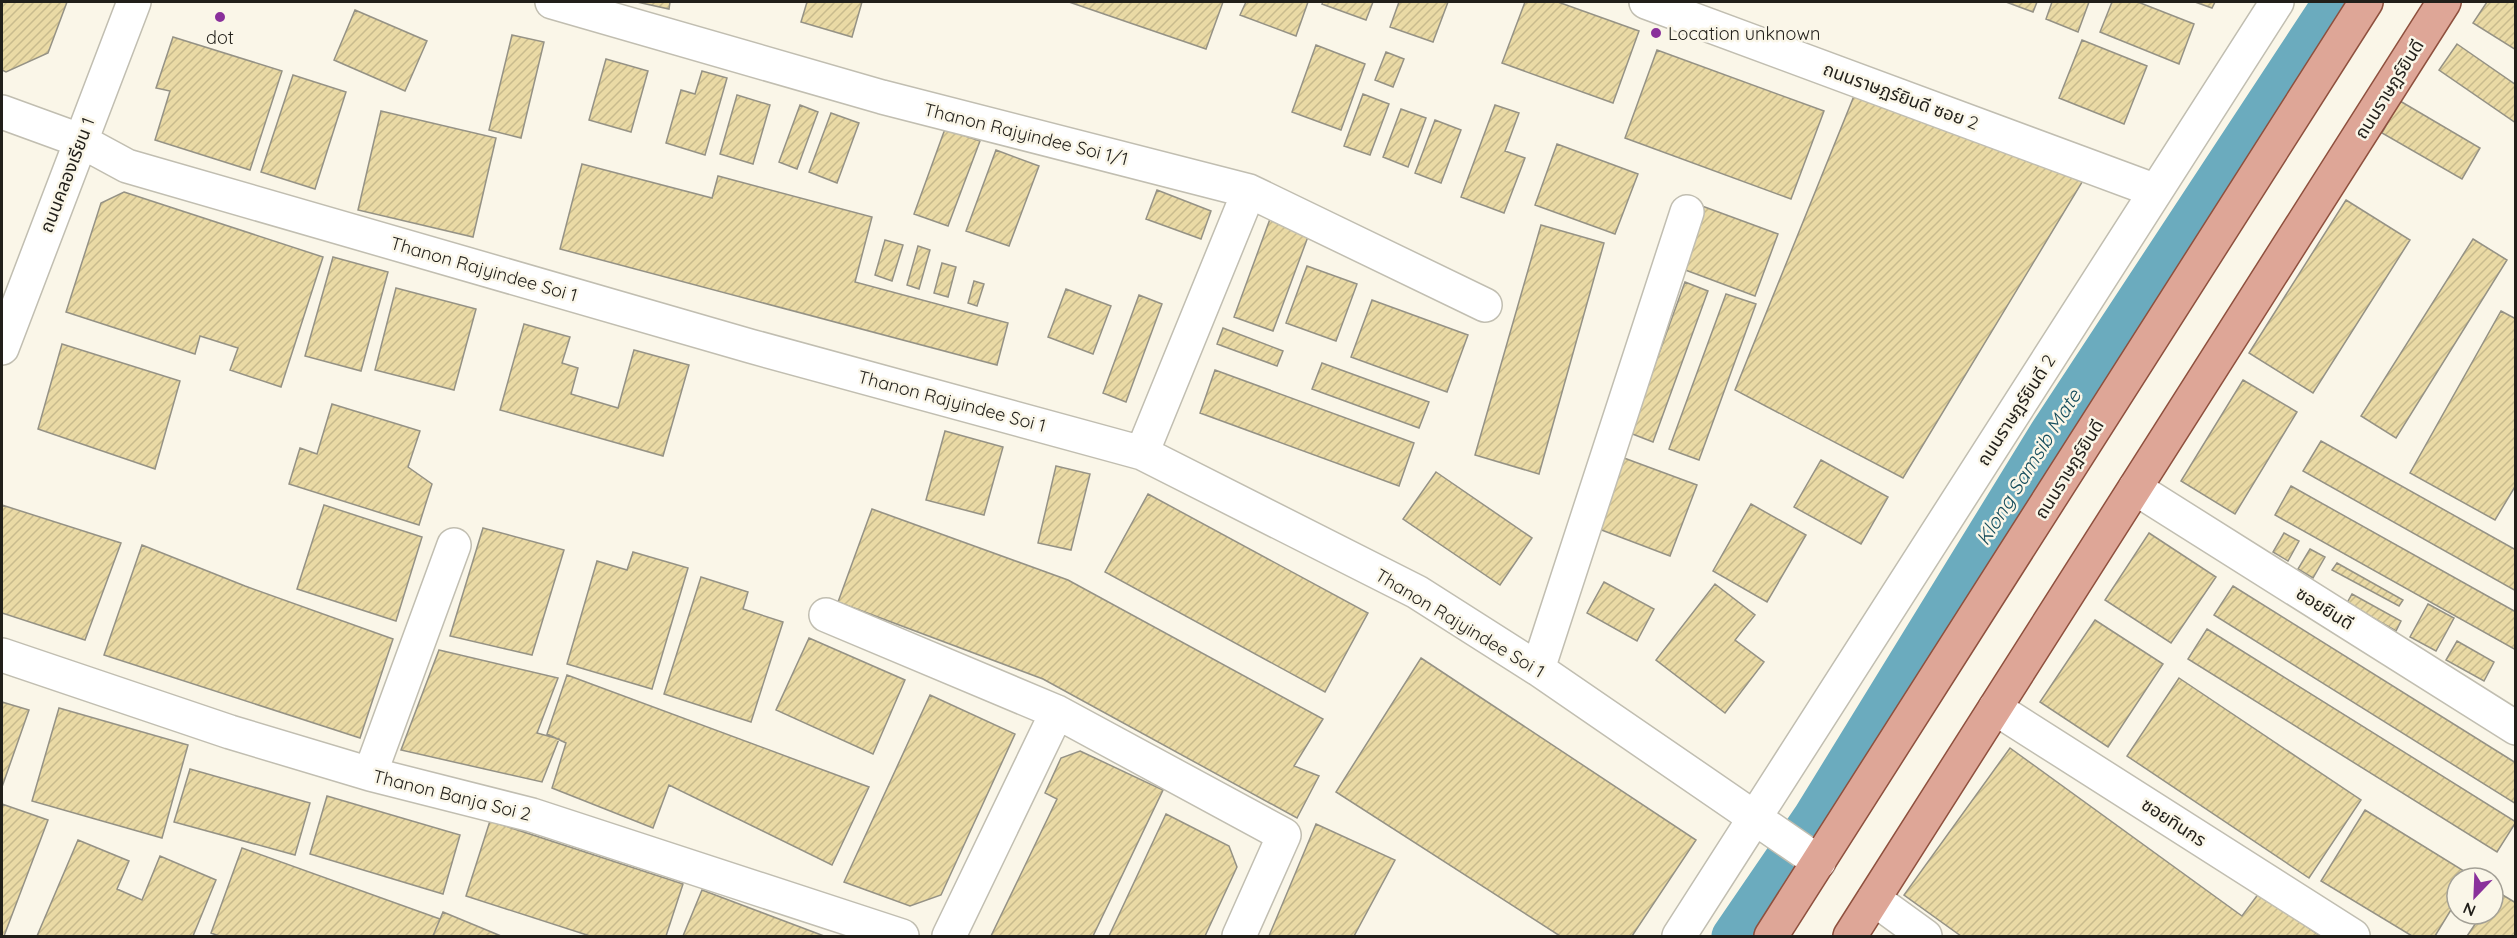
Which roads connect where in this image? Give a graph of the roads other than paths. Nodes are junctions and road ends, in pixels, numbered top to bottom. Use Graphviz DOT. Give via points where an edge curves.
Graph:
graph roads {
  1 [pos="134,2"];
  2 [pos="552,2"];
  3 [pos="1646,2"];
  4 [pos="2277,2"];
  5 [pos="2366,2"];
  6 [pos="2444,2"];
  7 [pos="2,112"];
  8 [pos="79,140"];
  9 [pos="2156,190"];
  10 [pos="1249,191"];
  11 [pos="1687,212"];
  12 [pos="1485,305"];
  13 [pos="2,348"];
  14 [pos="1142,453"];
  15 [pos="2135,488"];
  16 [pos="454,545"];
  17 [pos="826,615"];
  18 [pos="2,655"];
  19 [pos="1538,669"];
  20 [pos="1995,708"];
  21 [pos="1057,712"];
  22 [pos="2516,728"];
  23 [pos="370,774"];
  24 [pos="1754,818"];
  25 [pos="1819,862"];
  26 [pos="1874,899"];
  27 [pos="902,936"];
  28 [pos="950,936"];
  29 [pos="1239,936"];
  30 [pos="1679,936"];
  31 [pos="1771,936"];
  32 [pos="1850,936"];
  33 [pos="1925,936"];
  34 [pos="2353,936"];
  1 -- 8 [label="street, ถนนคลองเรียน 1"];
  2 -- 10 [label="street, Thanon Rajyindee Soi 1/1" via="882,97"];
  3 -- 9 [label="street, ถนนราษฏร์ยินดี ซอย 2"];
  4 -- 9 [label="street, ถนนราษฎร์ยินดี 2"];
  5 -- 25 [label="main road, ถนนราษฎร์ยินดี"];
  6 -- 15 [label="main road, ถนนราษฎร์ยินดี"];
  7 -- 8 [label="street, Thanon Rajyindee Soi 1"];
  8 -- 13 [label="street, ถนนคลองเรียน 1"];
  8 -- 14 [label="street, Thanon Rajyindee Soi 1" via="127,166 750,346"];
  9 -- 24 [label="street, ถนนราษฎร์ยินดี 2"];
  10 -- 12 [label="street, Thanon Rajyindee Soi 1/1"];
  10 -- 14 [label="street"];
  11 -- 19 [label="street"];
  14 -- 19 [label="street, Thanon Rajyindee Soi 1" via="1417,592"];
  15 -- 20 [label="main road, ถนนราษฎร์ยินดี"];
  15 -- 22 [label="street, ซอยยินดี"];
  16 -- 23 [label="street"];
  17 -- 21 [label="street"];
  18 -- 23 [label="street, Thanon Banja Soi 2" via="230,732"];
  19 -- 24 [label="street, Thanon Rajyindee Soi 1"];
  20 -- 26 [label="main road, ถนนราษฎร์ยินดี"];
  20 -- 34 [label="street, ซอยทินกร"];
  21 -- 28 [label="street"];
  21 -- 29 [label="street" via="1284,835"];
  23 -- 27 [label="street, Thanon Banja Soi 2" via="532,815"];
  24 -- 25 [label="street, Thanon Rajyindee Soi 1"];
  24 -- 30 [label="street, ถนนราษฎร์ยินดี 2"];
  25 -- 31 [label="main road, ถนนราษฎร์ยินดี"];
  26 -- 32 [label="main road, ถนนราษฎร์ยินดี"];
  26 -- 33 [label="street"];
}
